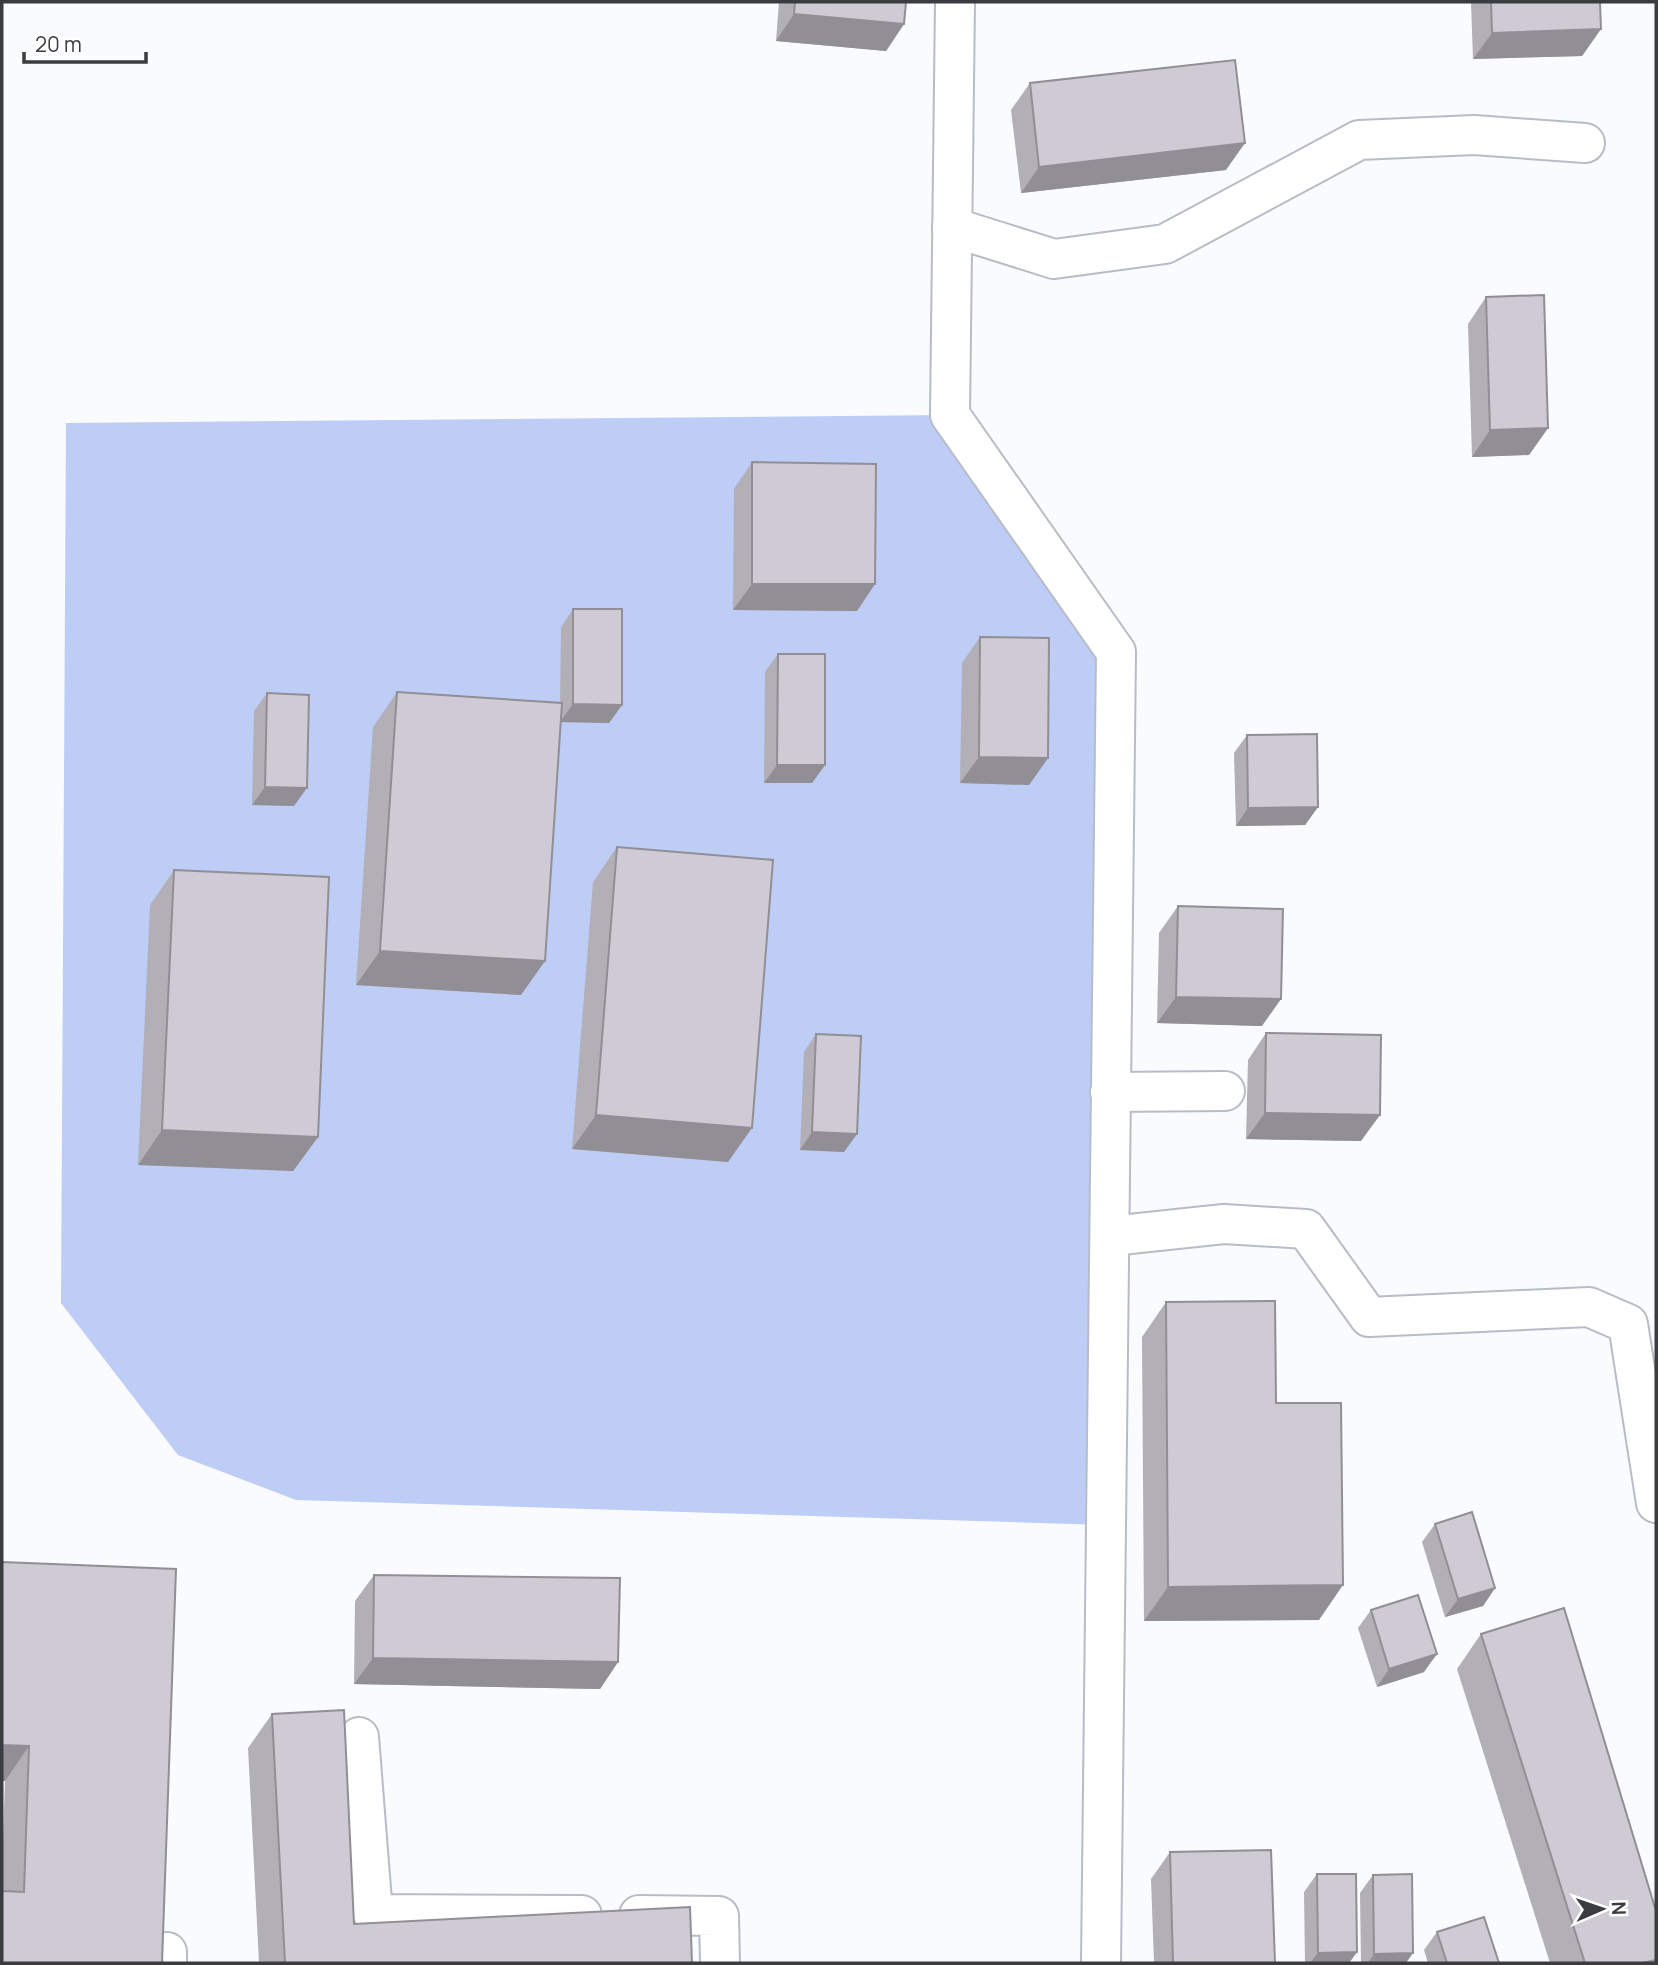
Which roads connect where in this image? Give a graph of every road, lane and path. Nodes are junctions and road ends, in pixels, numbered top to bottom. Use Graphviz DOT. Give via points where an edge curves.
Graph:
graph roads {
  1 [pos="955,2"];
  2 [pos="1585,143"];
  3 [pos="952,226"];
  4 [pos="1225,1091"];
  5 [pos="1110,1092"];
  6 [pos="1111,1236"];
  7 [pos="1642,1326"];
  8 [pos="1656,1503"];
  9 [pos="359,1737"];
  10 [pos="720,1963"];
  11 [pos="1101,1963"];
  1 -- 3 [label="street"];
  2 -- 3 [label="street" via="1474,135 1359,139 1165,244 1054,259"];
  3 -- 5 [label="street" via="950,415 1116,652"];
  4 -- 5 [label="street"];
  5 -- 6 [label="street"];
  6 -- 7 [label="street" via="1224,1224 1306,1229 1369,1317 1589,1307"];
  6 -- 11 [label="street"];
  7 -- 8 [label="street"];
  9 -- 10 [label="street" via="373,1914 719,1916"];
}
